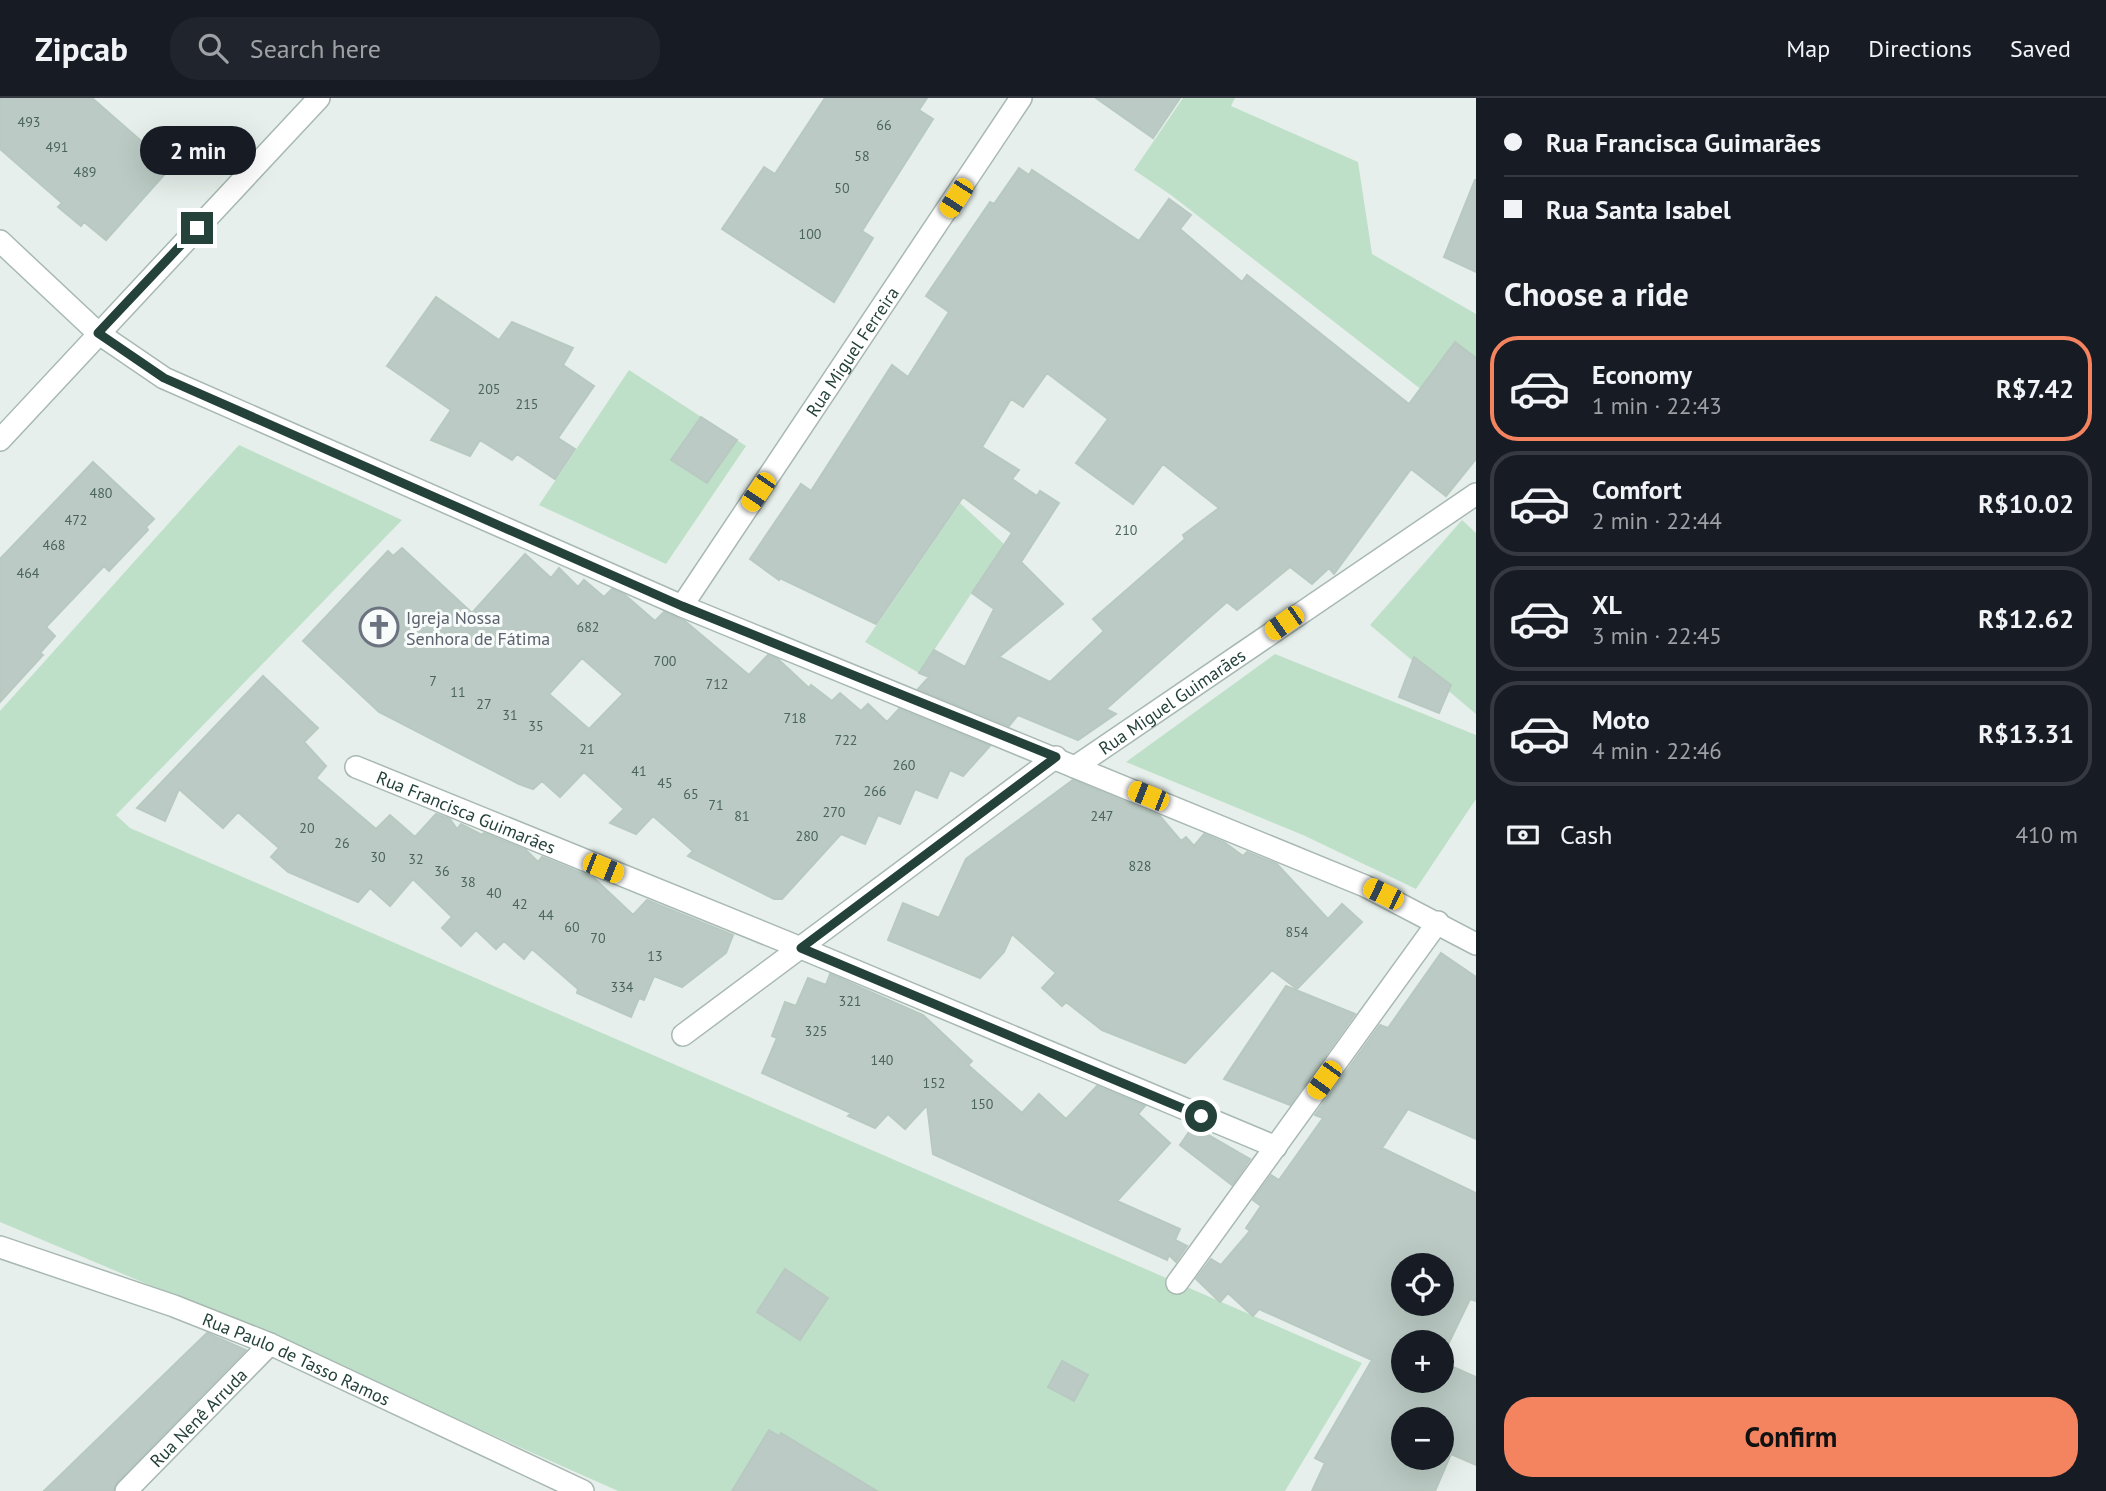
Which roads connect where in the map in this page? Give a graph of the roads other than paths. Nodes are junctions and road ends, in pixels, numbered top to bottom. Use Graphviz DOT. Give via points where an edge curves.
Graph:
graph roads {
  1 [pos="1021,98"];
  2 [pos="311,101"];
  3 [pos="0,241"];
  4 [pos="98,333"];
  5 [pos="0,440"];
  6 [pos="1476,494"];
  7 [pos="682,606"];
  8 [pos="1065,762"];
  9 [pos="356,767"];
  10 [pos="1438,922"];
  11 [pos="1476,944"];
  12 [pos="801,948"];
  13 [pos="683,1035"];
  14 [pos="1276,1147"];
  15 [pos="0,1247"];
  16 [pos="1177,1283"];
  17 [pos="270,1345"];
  18 [pos="126,1491"];
  19 [pos="583,1491"];
  1 -- 7 [label="street, Rua Miguel Ferreira"];
  2 -- 4 [label="street"];
  3 -- 4 [label="street"];
  4 -- 5 [label="street"];
  4 -- 7 [label="street" via="164,378"];
  6 -- 8 [label="street, Rua Miguel Guimarães"];
  7 -- 8 [label="street"];
  8 -- 10 [label="street" via="1365,886"];
  8 -- 12 [label="street, Rua Miguel Guimarães"];
  9 -- 12 [label="street, Rua Francisca Guimarães"];
  10 -- 11 [label="street"];
  10 -- 14 [label="street"];
  12 -- 13 [label="street, Rua Miguel Guimarães"];
  12 -- 14 [label="street, Rua Francisca Guimarães"];
  14 -- 16 [label="street"];
  15 -- 17 [label="street, Rua Paulo de Tasso Ramos" via="174,1306"];
  17 -- 18 [label="street, Rua Nenê Arruda"];
  17 -- 19 [label="street, Rua Paulo de Tasso Ramos"];
}
